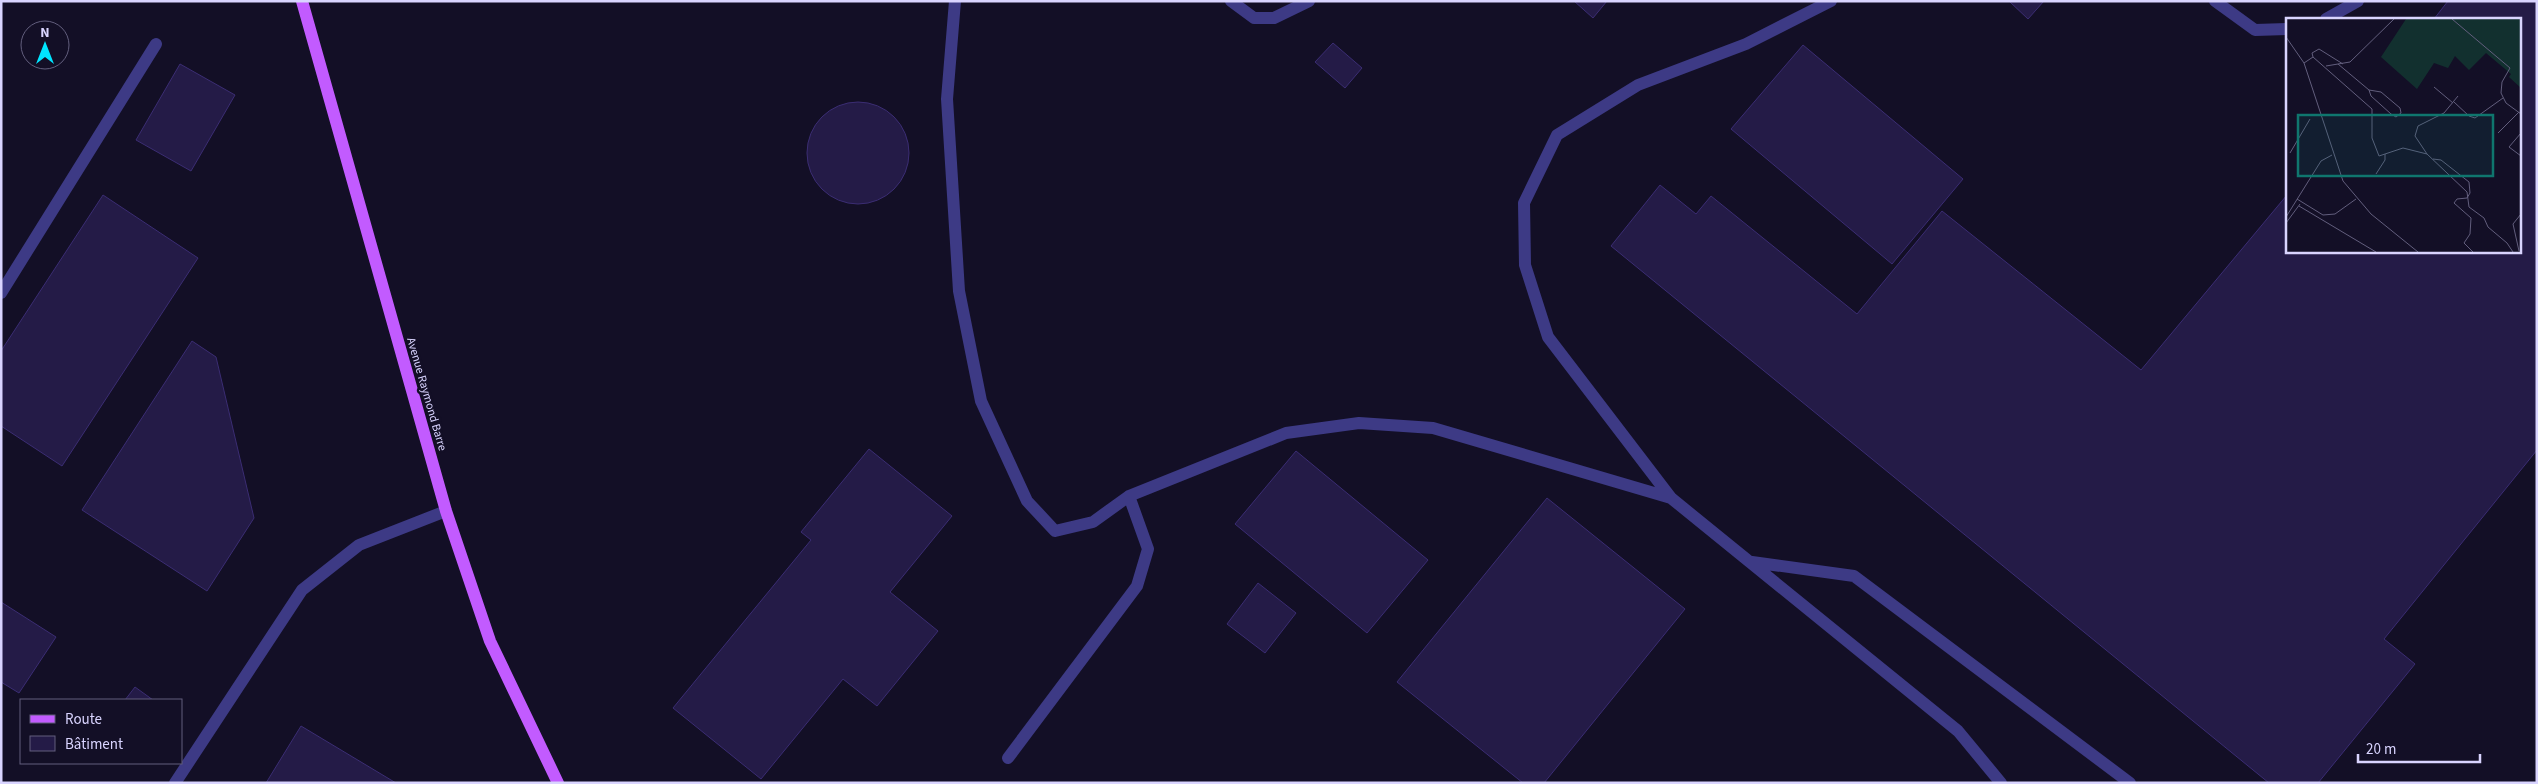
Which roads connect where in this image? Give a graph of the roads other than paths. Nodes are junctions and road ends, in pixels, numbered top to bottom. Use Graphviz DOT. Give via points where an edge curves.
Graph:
graph roads {
  1 [pos="302,1"];
  2 [pos="955,1"];
  3 [pos="1231,1"];
  4 [pos="1308,1"];
  5 [pos="1831,1"];
  6 [pos="2215,1"];
  7 [pos="2358,1"];
  8 [pos="2328,18"];
  9 [pos="2286,30"];
  10 [pos="156,44"];
  11 [pos="1,293"];
  12 [pos="1129,496"];
  13 [pos="1672,498"];
  14 [pos="446,511"];
  15 [pos="1751,562"];
  16 [pos="1008,758"];
  17 [pos="175,783"];
  18 [pos="558,783"];
  19 [pos="2001,783"];
  20 [pos="2130,783"];
  1 -- 14 [label="main road, Avenue Raymond Barre"];
  2 -- 12 [label="lane" via="947,99 959,281 981,401 1027,501 1055,531 1093,522"];
  3 -- 4 [label="lane" via="1254,18 1274,18"];
  5 -- 13 [label="lane" via="1746,44 1638,85 1557,136 1524,202 1525,265 1548,337"];
  6 -- 9 [label="lane" via="2255,30"];
  7 -- 8 [label="lane"];
  10 -- 11 [label="lane"];
  12 -- 13 [label="lane" via="1286,433 1359,423 1433,428"];
  12 -- 16 [label="lane" via="1148,548 1137,586"];
  13 -- 15 [label="lane"];
  14 -- 17 [label="lane" via="359,545 302,590"];
  14 -- 18 [label="main road, Avenue Raymond Barre" via="490,641"];
  15 -- 19 [label="lane" via="1958,731"];
  15 -- 20 [label="lane" via="1854,576"];
}
